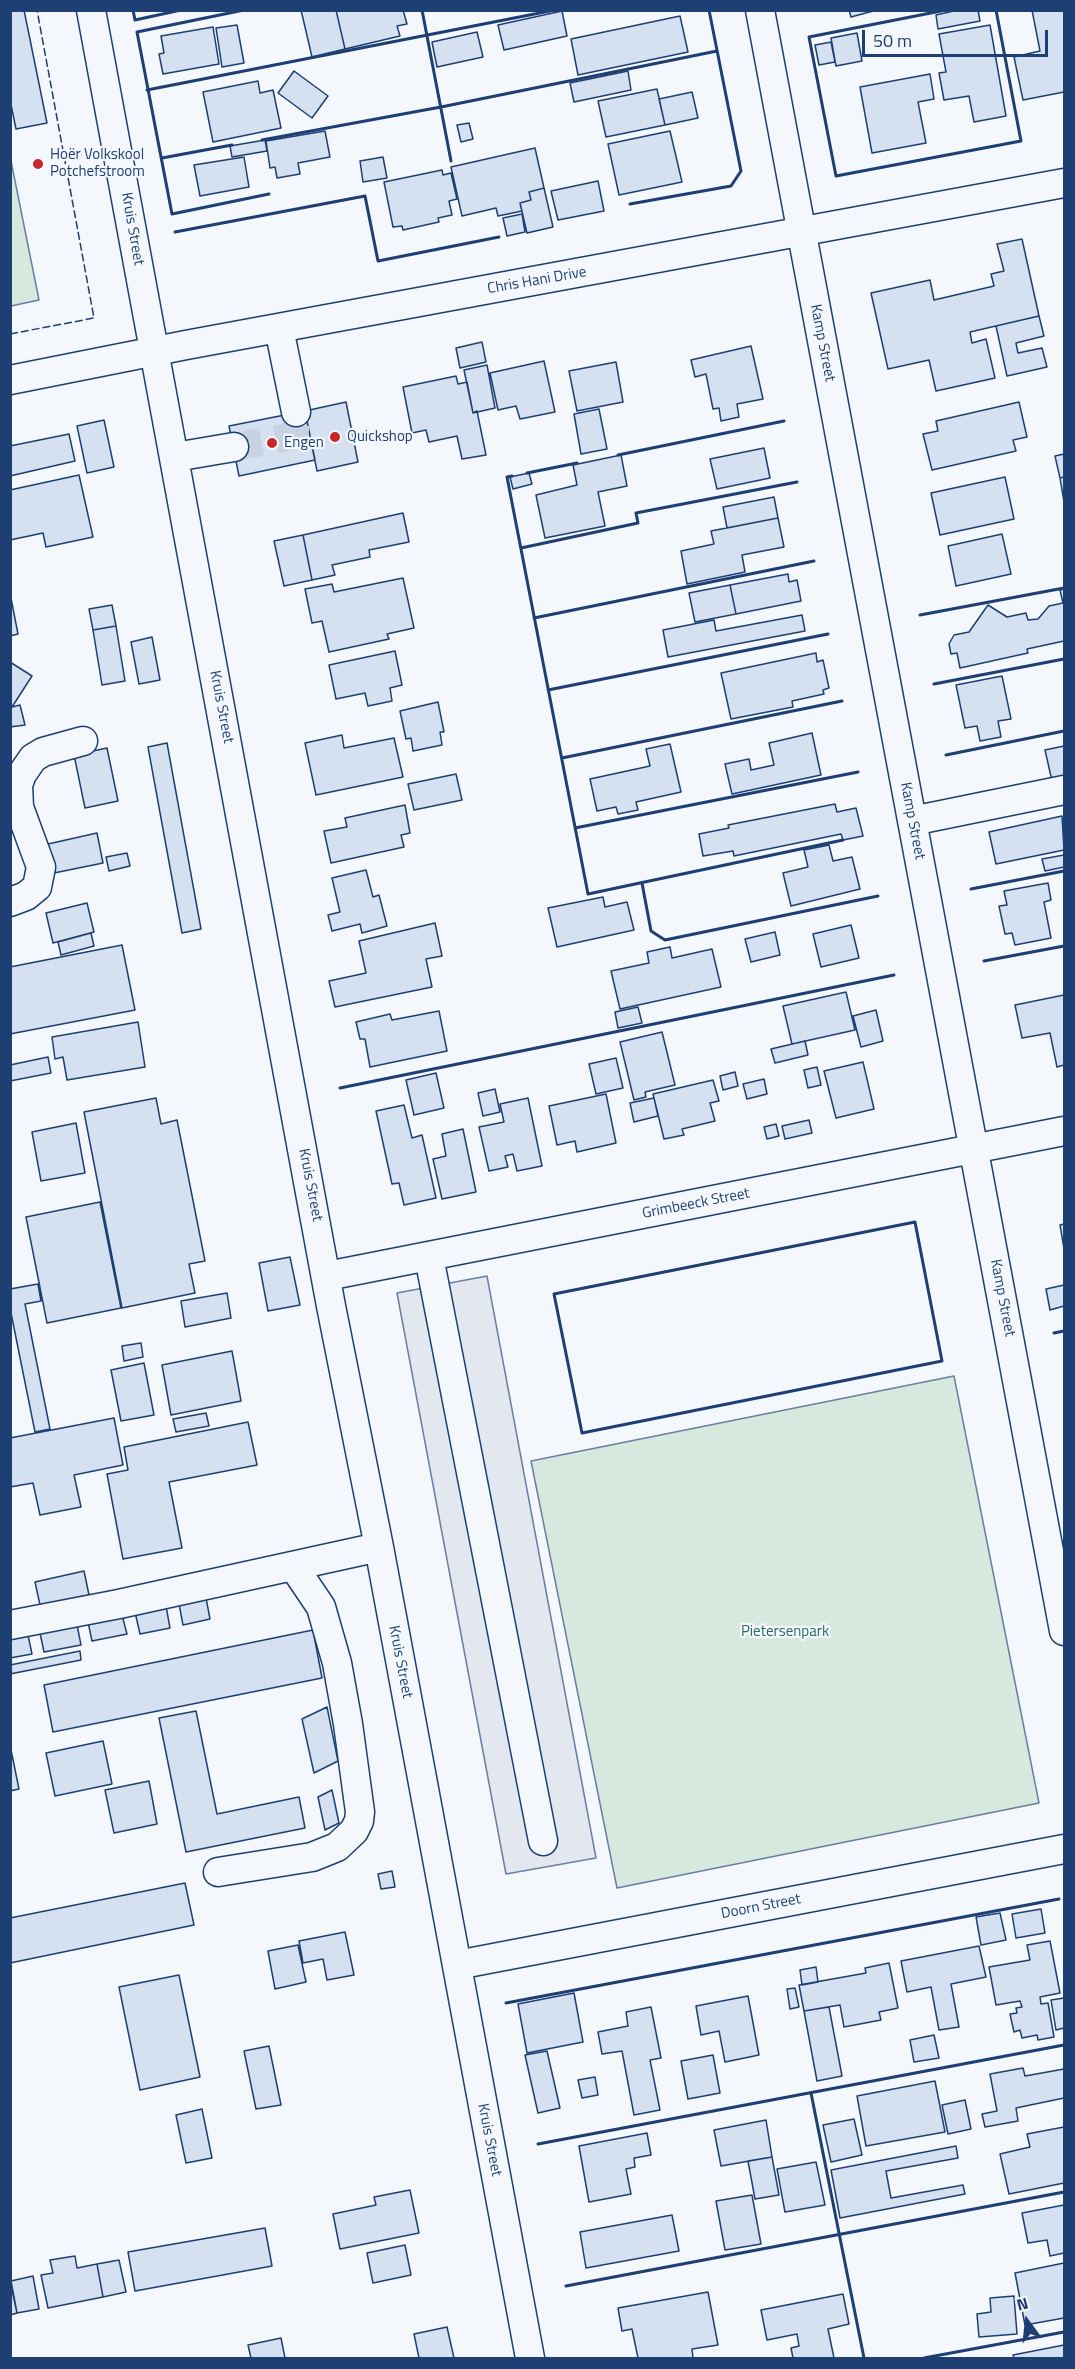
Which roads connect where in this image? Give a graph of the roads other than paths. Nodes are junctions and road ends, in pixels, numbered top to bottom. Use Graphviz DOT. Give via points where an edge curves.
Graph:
graph roads {
  1 [pos="91,10"];
  2 [pos="759,10"];
  3 [pos="1065,183"];
  4 [pos="801,233"];
  5 [pos="279,328"];
  6 [pos="154,352"];
  7 [pos="10,380"];
  8 [pos="296,412"];
  9 [pos="234,447"];
  10 [pos="175,457"];
  11 [pos="83,741"];
  12 [pos="1065,790"];
  13 [pos="912,820"];
  14 [pos="10,902"];
  15 [pos="1065,1131"];
  16 [pos="974,1149"];
  17 [pos="429,1257"];
  18 [pos="327,1276"];
  19 [pos="379,1547"];
  20 [pos="294,1567"];
  21 [pos="10,1625"];
  22 [pos="1065,1631"];
  23 [pos="543,1841"];
  24 [pos="1065,1849"];
  25 [pos="218,1872"];
  26 [pos="457,1965"];
  27 [pos="530,2358"];
  1 -- 6 [label="street, Kruis Street"];
  2 -- 4 [label="street, Kamp Street"];
  3 -- 4 [label="street, Chris Hani Drive"];
  4 -- 5 [label="street, Chris Hani Drive"];
  4 -- 13 [label="street, Kamp Street"];
  5 -- 6 [label="street, Chris Hani Drive"];
  5 -- 8 [label="street"];
  6 -- 7 [label="street, Chris Hani Drive"];
  6 -- 10 [label="street, Kruis Street"];
  9 -- 10 [label="street"];
  10 -- 18 [label="street, Kruis Street"];
  11 -- 14 [label="street" via="43,752 33,758 22,774 18,784 19,807 41,867 40,878 37,887 26,896"];
  12 -- 13 [label="street"];
  13 -- 16 [label="street, Kamp Street"];
  15 -- 16 [label="street, Grimbeeck Street"];
  16 -- 17 [label="street, Grimbeeck Street"];
  16 -- 22 [label="street, Kamp Street"];
  17 -- 18 [label="street, Grimbeeck Street"];
  17 -- 23 [label="street"];
  18 -- 19 [label="street, Kruis Street"];
  19 -- 20 [label="street"];
  19 -- 26 [label="street, Kruis Street"];
  20 -- 21 [label="street"];
  20 -- 25 [label="street" via="321,1606 337,1663 359,1821 337,1847 312,1857"];
  24 -- 26 [label="street, Doorn Street"];
  26 -- 27 [label="street, Kruis Street"];
}
